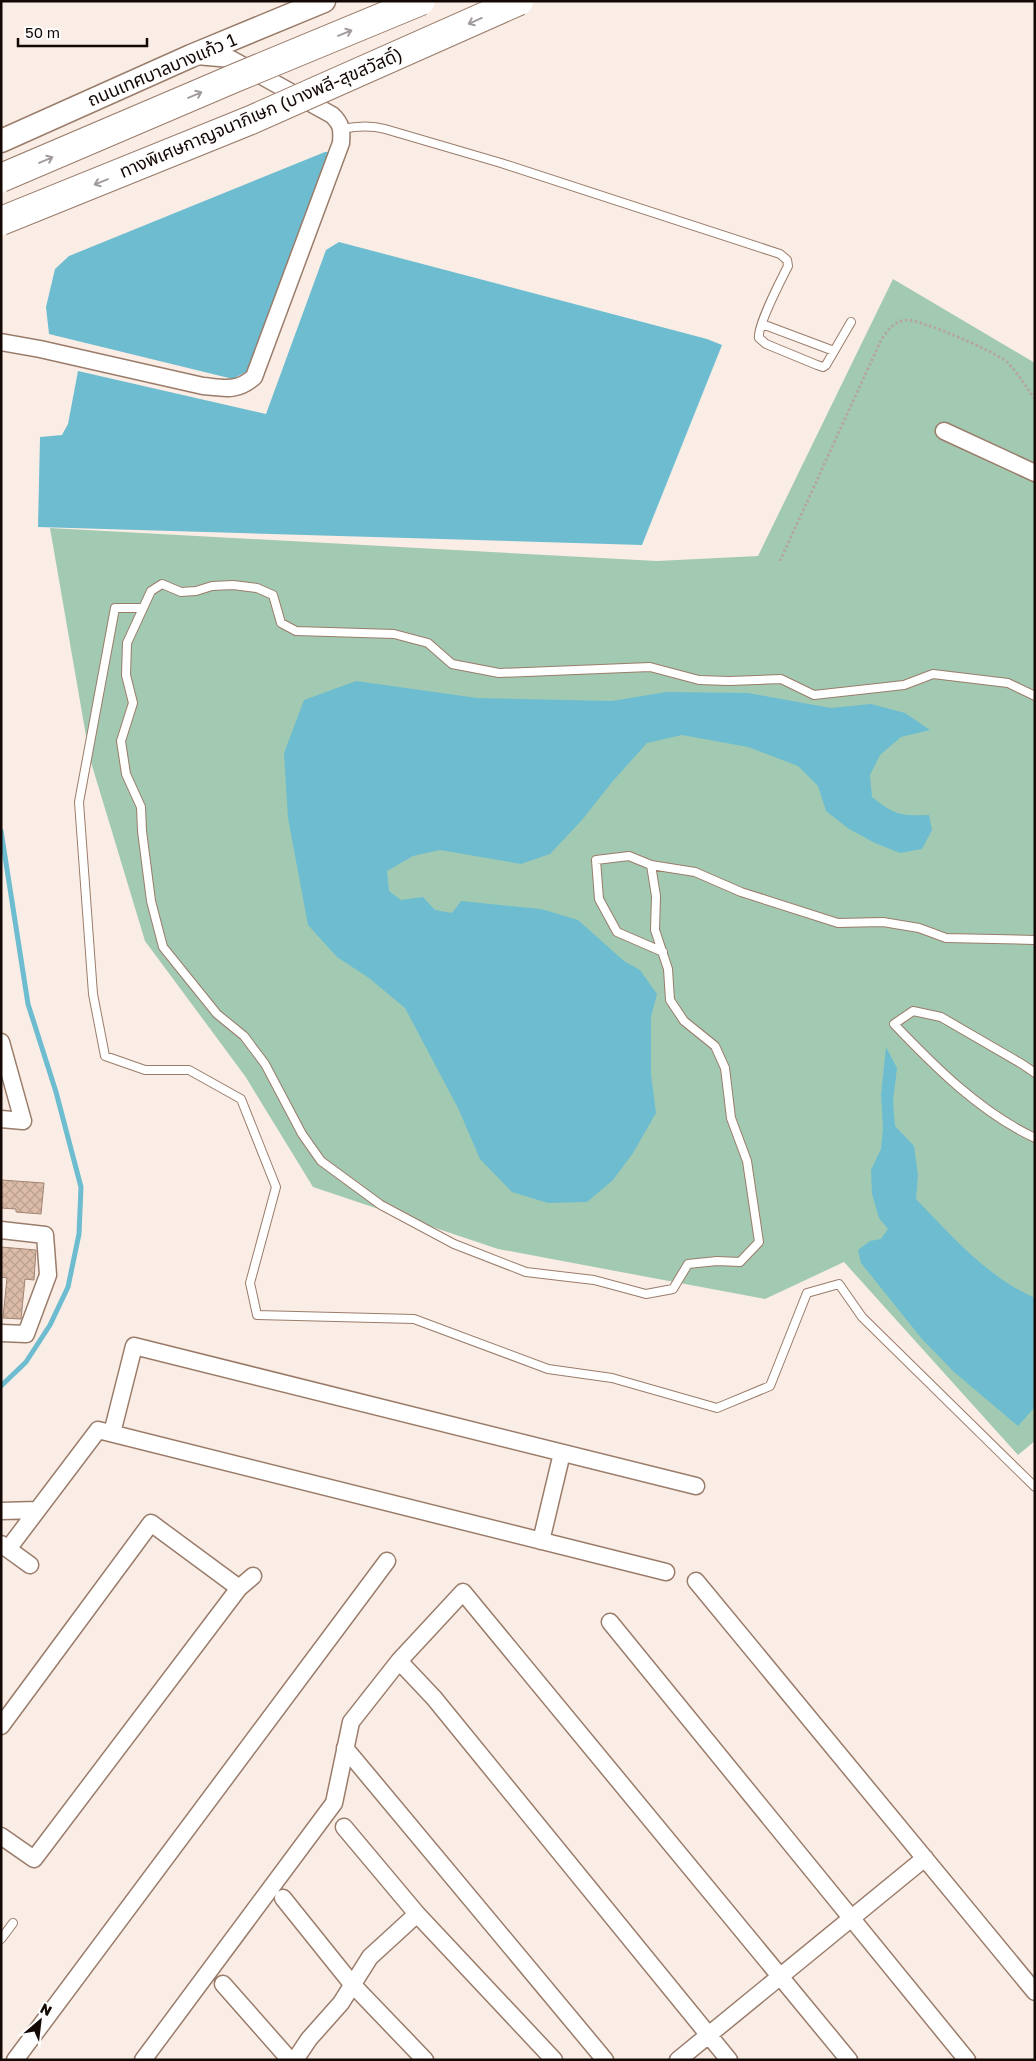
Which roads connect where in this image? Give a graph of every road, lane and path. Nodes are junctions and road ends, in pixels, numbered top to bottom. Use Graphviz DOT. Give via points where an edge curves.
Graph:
graph roads {
  1 [pos="324,1"];
  2 [pos="421,1"];
  3 [pos="520,1"];
  4 [pos="191,56"];
  5 [pos="342,129"];
  6 [pos="1,141"];
  7 [pos="1,178"];
  8 [pos="1,221"];
  9 [pos="851,322"];
  10 [pos="762,324"];
  11 [pos="1,342"];
  12 [pos="834,351"];
  13 [pos="1035,399"];
  14 [pos="944,431"];
  15 [pos="1035,473"];
  16 [pos="780,561"];
  17 [pos="143,608"];
  18 [pos="1035,696"];
  19 [pos="652,865"];
  20 [pos="1035,940"];
  21 [pos="663,952"];
  22 [pos="1,1042"];
  23 [pos="1035,1073"];
  24 [pos="1,1119"];
  25 [pos="1035,1138"];
  26 [pos="1,1230"];
  27 [pos="1,1333"];
  28 [pos="112,1433"];
  29 [pos="562,1453"];
  30 [pos="696,1486"];
  31 [pos="1035,1487"];
  32 [pos="37,1510"];
  33 [pos="1,1511"];
  34 [pos="541,1541"];
  35 [pos="5,1546"];
  36 [pos="388,1561"];
  37 [pos="30,1565"];
  38 [pos="666,1572"];
  39 [pos="253,1576"];
  40 [pos="696,1581"];
  41 [pos="239,1588"];
  42 [pos="610,1622"];
  43 [pos="399,1661"];
  44 [pos="1,1726"];
  45 [pos="345,1748"];
  46 [pos="344,1827"];
  47 [pos="1,1836"];
  48 [pos="925,1858"];
  49 [pos="283,1898"];
  50 [pos="417,1914"];
  51 [pos="851,1918"];
  52 [pos="13,1923"];
  53 [pos="1,1939"];
  54 [pos="780,1976"];
  55 [pos="223,1984"];
  56 [pos="352,1984"];
  57 [pos="1035,1992"];
  58 [pos="709,2035"];
  59 [pos="15,2060"];
  60 [pos="143,2060"];
  61 [pos="290,2060"];
  62 [pos="295,2060"];
  63 [pos="425,2060"];
  64 [pos="554,2060"];
  65 [pos="605,2060"];
  66 [pos="678,2060"];
  67 [pos="729,2060"];
  68 [pos="849,2060"];
  69 [pos="967,2060"];
  1 -- 4 [label="main road, ถนนเทศบาลบางแก้ว 1"];
  7 -- 2 [label="highway, one-way, bridge"];
  3 -- 8 [label="highway, ทางพิเศษกาญจนาภิเษก (บางพลี-สุขสวัสดิ์), one-way, bridge" via="251,120"];
  4 -- 5 [label="street" via="231,59 332,115"];
  4 -- 6 [label="main road, ถนนเทศบาลบางแก้ว 1"];
  5 -- 10 [label="lane" via="379,127 772,250 787,260 788,266"];
  5 -- 11 [label="street" via="341,143 254,377 244,386 203,386"];
  9 -- 12 [label="lane"];
  10 -- 12 [label="lane"];
  10 -- 12 [label="lane" via="758,335 761,341 817,365 826,365"];
  13 -- 16 [label="path" via="1007,362 989,351 908,320 893,324 881,340"];
  14 -- 15 [label="street"];
  17 -- 18 [label="lane" via="151,591 162,584 181,592 212,586 257,588 273,595 281,623 296,631 394,634 428,643 452,664 499,672 650,666 699,680 781,679 814,695 904,685 933,674 1008,682"];
  17 -- 21 [label="lane" via="127,643 126,675 133,703 122,741 126,774 142,807 151,901 163,946 216,1014 244,1036 265,1064 302,1134 321,1161 381,1205 454,1244 526,1272 594,1280 646,1294 673,1289 688,1264 740,1262 759,1242 747,1161 731,1118 725,1068 716,1046 684,1021 670,1000"];
  17 -- 31 [label="lane" via="114,608 79,802 93,994 105,1056 145,1070 189,1070 241,1100 276,1187 250,1283 257,1315 414,1318 548,1369 612,1378 717,1408 770,1386 807,1293 838,1284 862,1316"];
  19 -- 20 [label="lane" via="695,872 741,892 838,923 883,922 919,928 946,938"];
  19 -- 21 [label="lane" via="656,896 655,930"];
  19 -- 21 [label="lane" via="629,856 596,860 599,900 616,932"];
  22 -- 24 [label="street" via="23,1121"];
  23 -- 25 [label="lane" via="941,1018 913,1011 894,1024 964,1092"];
  26 -- 27 [label="street" via="45,1235 48,1275 26,1334"];
  28 -- 29 [label="street" via="134,1346"];
  28 -- 32 [label="street" via="98,1430"];
  28 -- 34 [label="street"];
  29 -- 30 [label="street"];
  29 -- 34 [label="street"];
  32 -- 33 [label="street"];
  32 -- 35 [label="street"];
  34 -- 38 [label="street"];
  35 -- 37 [label="street"];
  36 -- 59 [label="street"];
  39 -- 41 [label="street"];
  40 -- 48 [label="street"];
  41 -- 44 [label="street" via="152,1523"];
  41 -- 47 [label="street" via="34,1859"];
  42 -- 51 [label="street"];
  43 -- 45 [label="street" via="351,1722"];
  43 -- 54 [label="street" via="463,1592"];
  43 -- 58 [label="street" via="434,1698"];
  45 -- 60 [label="street" via="334,1803"];
  45 -- 65 [label="street"];
  46 -- 50 [label="street"];
  48 -- 51 [label="street"];
  48 -- 57 [label="street"];
  49 -- 56 [label="street"];
  50 -- 56 [label="street" via="370,1957"];
  50 -- 64 [label="street"];
  51 -- 54 [label="street"];
  51 -- 69 [label="street"];
  52 -- 53 [label="lane"];
  54 -- 58 [label="street"];
  54 -- 68 [label="street"];
  55 -- 61 [label="street"];
  56 -- 62 [label="street" via="341,2003 308,2038"];
  56 -- 63 [label="street"];
  58 -- 66 [label="street"];
  58 -- 67 [label="street"];
}
